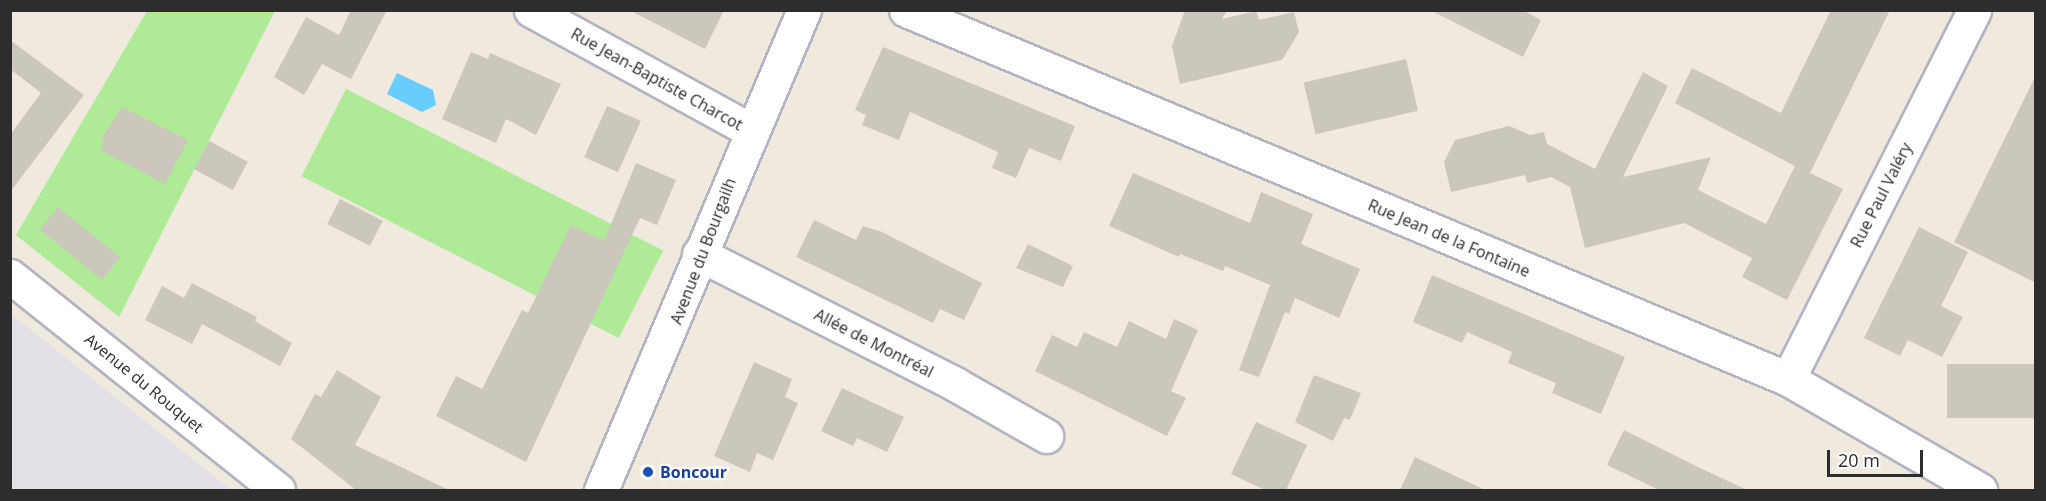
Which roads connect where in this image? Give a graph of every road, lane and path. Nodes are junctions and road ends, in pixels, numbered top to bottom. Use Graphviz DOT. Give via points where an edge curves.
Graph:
graph roads {
  1 [pos="531,10"];
  2 [pos="804,10"];
  3 [pos="906,10"];
  4 [pos="1974,10"];
  5 [pos="750,130"];
  6 [pos="699,254"];
  7 [pos="10,276"];
  8 [pos="1788,379"];
  9 [pos="1046,436"];
  10 [pos="278,490"];
  11 [pos="602,490"];
  12 [pos="1980,490"];
  1 -- 5 [label="street, Rue Jean-Baptiste Charcot"];
  2 -- 5 [label="street, Avenue du Bourgailh"];
  3 -- 8 [label="street, Rue Jean de la Fontaine"];
  4 -- 8 [label="street, Rue Paul Valéry"];
  5 -- 6 [label="street, Avenue du Bourgailh"];
  6 -- 9 [label="street, Allée de Montréal" via="955,384"];
  6 -- 11 [label="street, Avenue du Bourgailh" via="679,313"];
  7 -- 10 [label="street, Avenue du Rouquet"];
  8 -- 12 [label="street, Rue Jean de la Fontaine"];
}
